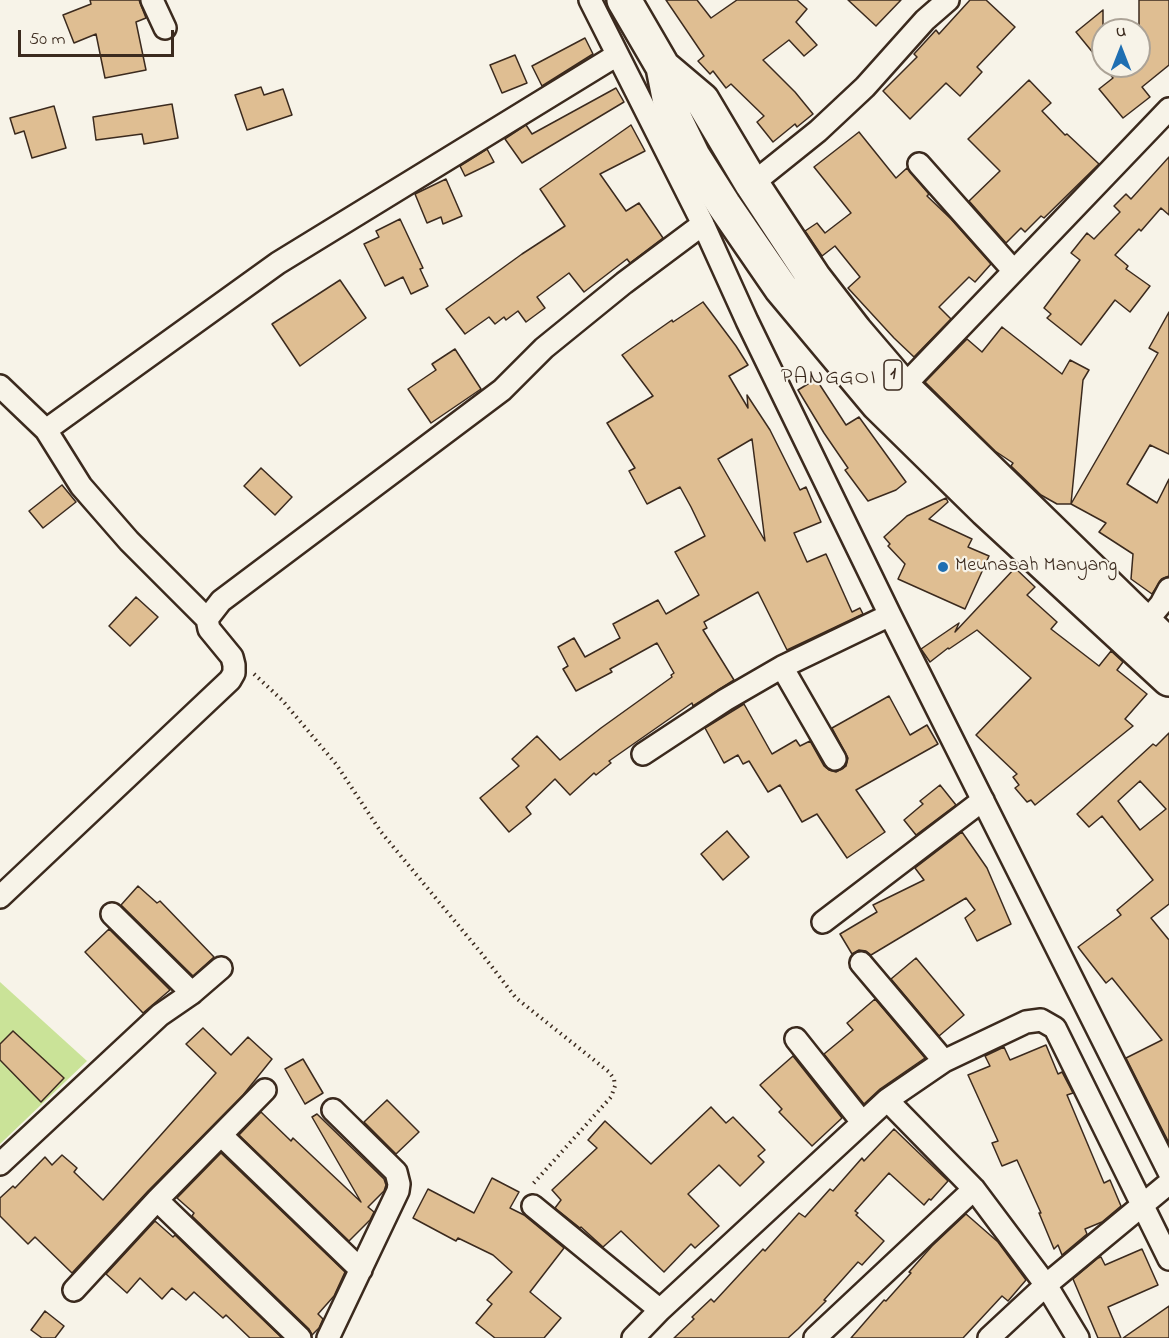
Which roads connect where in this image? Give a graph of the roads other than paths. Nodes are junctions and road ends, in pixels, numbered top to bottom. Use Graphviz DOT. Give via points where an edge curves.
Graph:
graph roads {
  1 [pos="153,0"];
  2 [pos="590,0"];
  3 [pos="624,0"];
  4 [pos="948,0"];
  5 [pos="165,28"];
  6 [pos="617,55"];
  7 [pos="663,67"];
  8 [pos="1169,110"];
  9 [pos="919,164"];
  10 [pos="752,184"];
  11 [pos="703,224"];
  12 [pos="1013,270"];
  13 [pos="0,387"];
  14 [pos="890,395"];
  15 [pos="46,430"];
  16 [pos="1016,519"];
  17 [pos="1169,589"];
  18 [pos="890,615"];
  19 [pos="207,619"];
  20 [pos="1145,623"];
  21 [pos="1169,646"];
  22 [pos="782,667"];
  23 [pos="1169,680"];
  24 [pos="643,754"];
  25 [pos="835,759"];
  26 [pos="983,800"];
  27 [pos="0,897"];
  28 [pos="112,914"];
  29 [pos="823,922"];
  30 [pos="861,963"];
  31 [pos="221,968"];
  32 [pos="192,993"];
  33 [pos="796,1039"];
  34 [pos="944,1061"];
  35 [pos="265,1090"];
  36 [pos="887,1100"];
  37 [pos="333,1110"];
  38 [pos="862,1122"];
  39 [pos="221,1135"];
  40 [pos="0,1164"];
  41 [pos="1169,1172"];
  42 [pos="1169,1183"];
  43 [pos="974,1189"];
  44 [pos="157,1200"];
  45 [pos="533,1206"];
  46 [pos="1143,1206"];
  47 [pos="1169,1259"];
  48 [pos="361,1270"];
  49 [pos="1046,1285"];
  50 [pos="74,1290"];
  51 [pos="660,1310"];
  52 [pos="300,1338"];
  53 [pos="328,1338"];
  54 [pos="633,1338"];
  55 [pos="815,1338"];
  56 [pos="989,1338"];
  57 [pos="1078,1338"];
  1 -- 5 [label="street"];
  2 -- 6 [label="street"];
  3 -- 7 [label="highway, 1"];
  4 -- 10 [label="street" via="865,87"];
  6 -- 11 [label="street"];
  6 -- 15 [label="street" via="278,263"];
  7 -- 10 [label="highway, 1" via="702,100"];
  7 -- 14 [label="highway, 1" via="672,113 693,156 781,288"];
  8 -- 12 [label="street"];
  9 -- 12 [label="street"];
  10 -- 14 [label="highway, 1" via="814,278 855,331"];
  11 -- 18 [label="street"];
  11 -- 19 [label="street" via="544,348 502,390 221,601"];
  12 -- 14 [label="street"];
  13 -- 15 [label="street"];
  14 -- 16 [label="highway, 1"];
  15 -- 19 [label="street" via="81,486"];
  16 -- 20 [label="highway, 1"];
  16 -- 23 [label="highway, 1"];
  17 -- 20 [label="street"];
  18 -- 22 [label="street"];
  18 -- 26 [label="street"];
  19 -- 27 [label="street" via="209,629 232,657 234,673 230,680"];
  20 -- 21 [label="highway, 1"];
  22 -- 24 [label="street"];
  22 -- 25 [label="street"];
  26 -- 29 [label="street"];
  26 -- 41 [label="street"];
  28 -- 32 [label="street"];
  30 -- 34 [label="street"];
  31 -- 32 [label="street"];
  32 -- 40 [label="street" via="160,1015"];
  33 -- 38 [label="street"];
  34 -- 36 [label="street"];
  34 -- 46 [label="street" via="1026,1022 1041,1020 1054,1028"];
  35 -- 39 [label="street"];
  36 -- 38 [label="street"];
  36 -- 43 [label="street"];
  37 -- 48 [label="street" via="399,1177 398,1191"];
  38 -- 51 [label="street"];
  39 -- 44 [label="street"];
  39 -- 48 [label="street"];
  42 -- 46 [label="street"];
  43 -- 49 [label="street"];
  43 -- 55 [label="street"];
  44 -- 50 [label="street"];
  44 -- 52 [label="street"];
  45 -- 51 [label="street"];
  46 -- 47 [label="street"];
  46 -- 49 [label="street"];
  48 -- 53 [label="street"];
  49 -- 56 [label="street"];
  49 -- 57 [label="street"];
  51 -- 54 [label="street"];
}
